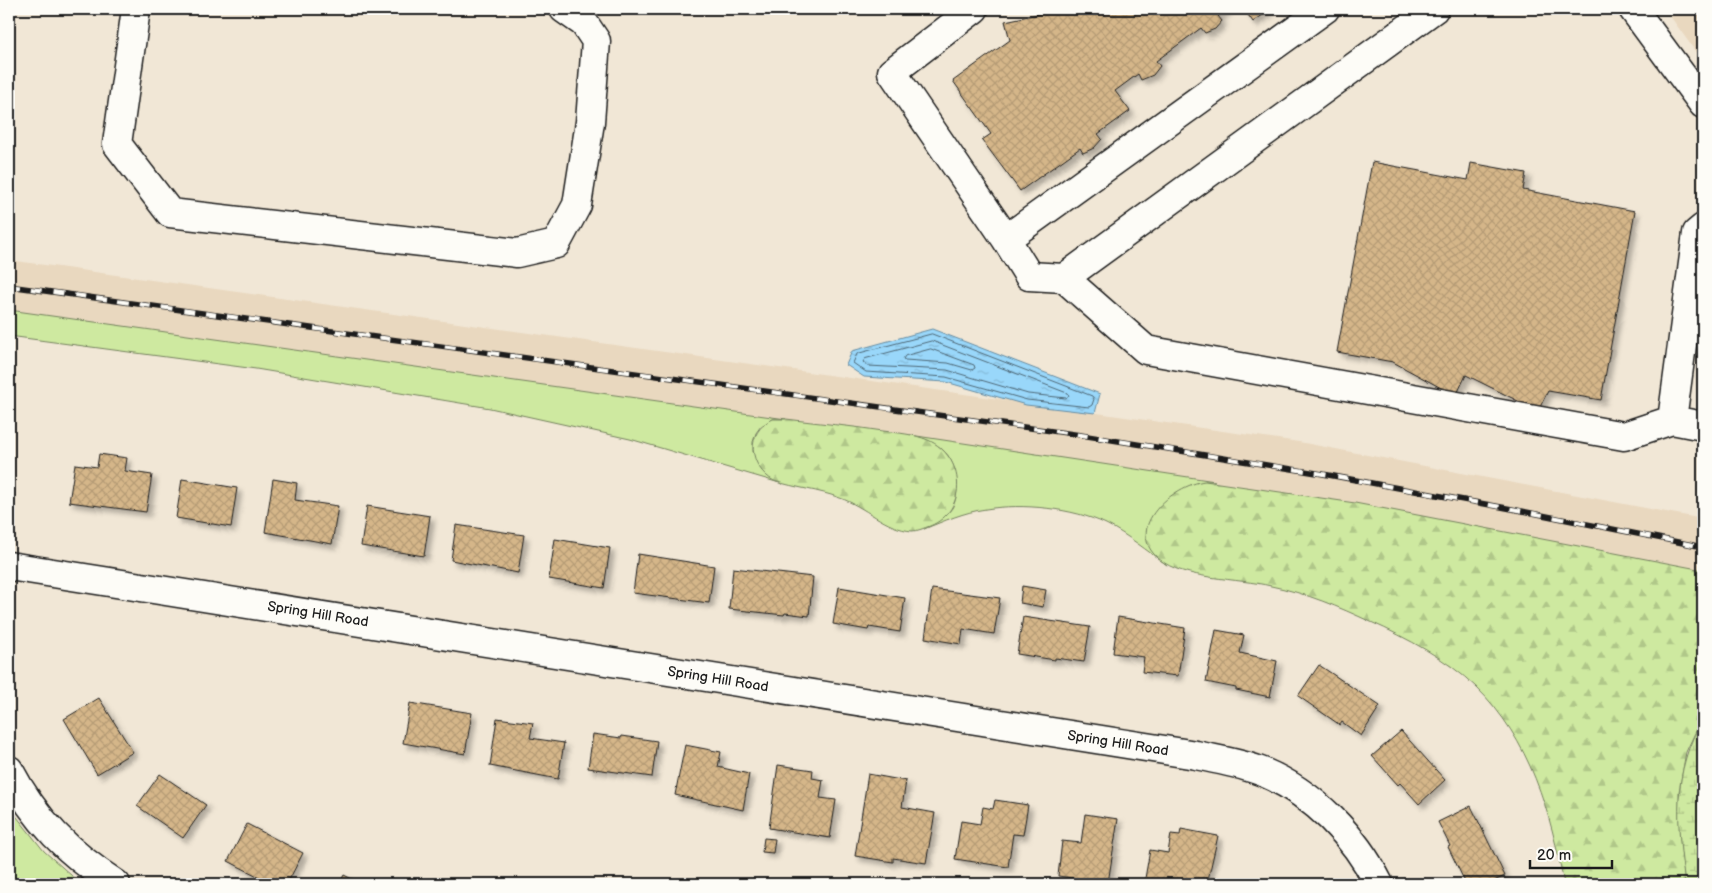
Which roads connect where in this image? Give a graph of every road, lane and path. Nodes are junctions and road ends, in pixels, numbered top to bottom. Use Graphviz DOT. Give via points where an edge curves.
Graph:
graph roads {
  1 [pos="136,9"];
  2 [pos="564,9"];
  3 [pos="1325,9"];
  4 [pos="1434,9"];
  5 [pos="1633,9"];
  6 [pos="962,12"];
  7 [pos="1703,104"];
  8 [pos="1703,228"];
  9 [pos="1006,239"];
  10 [pos="1698,266"];
  11 [pos="1064,278"];
  12 [pos="1672,420"];
  13 [pos="1703,426"];
  14 [pos="9,566"];
  15 [pos="9,770"];
  16 [pos="116,884"];
  17 [pos="1379,884"];
  1 -- 2 [label="street" via="116,144 170,213 517,253 556,244 577,205 590,122 596,41 584,23"];
  3 -- 9 [label="street"];
  4 -- 11 [label="street"];
  5 -- 7 [label="street"];
  6 -- 9 [label="street" via="892,72"];
  8 -- 10 [label="street" via="1697,233"];
  9 -- 11 [label="street" via="1029,276"];
  10 -- 12 [label="street"];
  11 -- 12 [label="street" via="1146,350 1624,436"];
  12 -- 13 [label="street"];
  14 -- 17 [label="street, Spring Hill Road" via="1225,761 1267,774 1314,803 1352,841"];
  15 -- 16 [label="street" via="29,804 63,844"];
}
